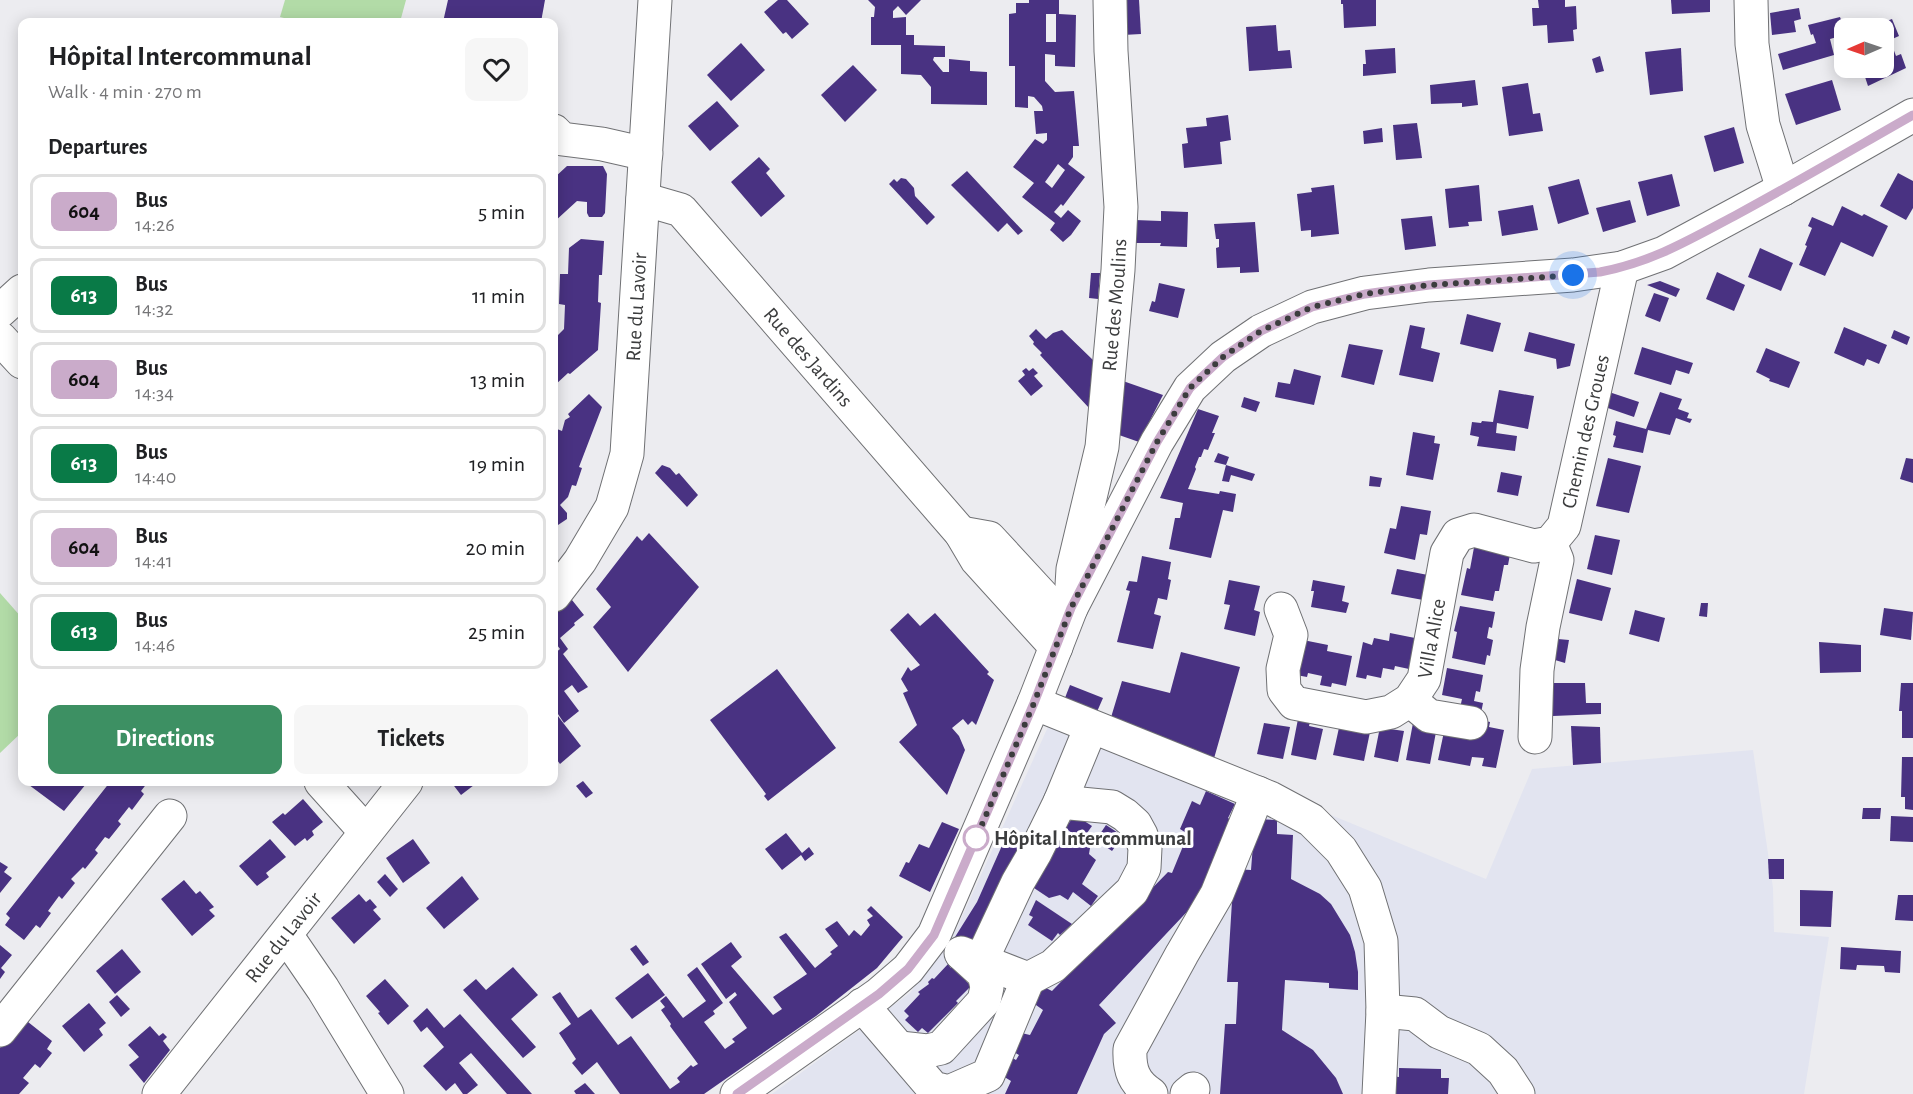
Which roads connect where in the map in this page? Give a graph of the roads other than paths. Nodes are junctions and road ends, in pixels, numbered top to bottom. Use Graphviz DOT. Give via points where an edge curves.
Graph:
graph roads {
  1 [pos="656,0"];
  2 [pos="1110,0"];
  3 [pos="1751,0"];
  4 [pos="1913,115"];
  5 [pos="558,139"];
  6 [pos="646,154"];
  7 [pos="1783,189"];
  8 [pos="644,199"];
  9 [pos="1622,268"];
  10 [pos="1573,275"];
  11 [pos="18,295"];
  12 [pos="0,311"];
  13 [pos="1612,313"];
  14 [pos="0,338"];
  15 [pos="18,358"];
  16 [pos="965,540"];
  17 [pos="1093,542"];
  18 [pos="1550,543"];
  19 [pos="558,590"];
  20 [pos="1071,608"];
  21 [pos="1281,609"];
  22 [pos="1056,647"];
  23 [pos="1410,700"];
  24 [pos="1034,703"];
  25 [pos="1471,723"];
  26 [pos="1091,726"];
  27 [pos="1535,737"];
  28 [pos="325,786"];
  29 [pos="403,786"];
  30 [pos="1258,793"];
  31 [pos="1060,802"];
  32 [pos="170,816"];
  33 [pos="366,832"];
  34 [pos="286,935"];
  35 [pos="934,935"];
  36 [pos="971,957"];
  37 [pos="1028,980"];
  38 [pos="862,1005"];
  39 [pos="1382,1025"];
  40 [pos="0,1030"];
  41 [pos="900,1048"];
  42 [pos="159,1094"];
  43 [pos="387,1094"];
  44 [pos="737,1094"];
  45 [pos="1151,1094"];
  46 [pos="1378,1094"];
  47 [pos="1518,1094"];
  1 -- 6 [label="street, Rue du Lavoir"];
  2 -- 17 [label="street, Rue des Moulins" via="1121,207"];
  3 -- 7 [label="street" via="1752,44 1763,125"];
  4 -- 7 [label="street"];
  5 -- 6 [label="street"];
  6 -- 8 [label="street, Rue du Lavoir"];
  7 -- 9 [label="street" via="1664,253"];
  8 -- 16 [label="street, Rue des Jardins" via="681,210"];
  8 -- 19 [label="street, Rue du Lavoir" via="627,454 612,507"];
  9 -- 10 [label="street"];
  9 -- 13 [label="street, Chemin des Groues"];
  10 -- 13 [label="street" via="1602,297"];
  10 -- 17 [label="street" via="1429,285 1365,294 1312,307 1261,331 1223,357 1190,388"];
  11 -- 12 [label="street"];
  13 -- 18 [label="street, Chemin des Groues" via="1564,526"];
  14 -- 15 [label="street"];
  16 -- 20 [label="street" via="989,538 1049,603"];
  16 -- 22 [label="street, Rue des Jardins" via="988,573"];
  17 -- 20 [label="street, Rue des Moulins" via="1073,569"];
  18 -- 23 [label="street, Villa Alice" via="1534,546 1474,530 1458,535 1447,553 1424,679"];
  18 -- 27 [label="street" via="1557,560 1537,670"];
  20 -- 22 [label="street, Rue des Moulins"];
  21 -- 23 [label="street, Villa Alice" via="1291,635 1283,669 1284,690 1294,703 1366,717 1391,712"];
  22 -- 24 [label="street, Rue des Moulins"];
  23 -- 25 [label="street" via="1429,716"];
  24 -- 26 [label="street"];
  24 -- 35 [label="street, Rue des Moulins"];
  26 -- 30 [label="street"];
  26 -- 31 [label="street"];
  28 -- 33 [label="street"];
  29 -- 33 [label="street, Rue du Lavoir"];
  30 -- 39 [label="street" via="1311,820 1341,850 1365,888 1381,941"];
  30 -- 45 [label="street" via="1217,894 1130,1050 1132,1075"];
  31 -- 36 [label="street" via="1035,854"];
  31 -- 37 [label="street" via="1112,807 1125,815 1141,835 1144,868 1132,891 1053,966"];
  32 -- 40 [label="street"];
  33 -- 34 [label="street, Rue du Lavoir"];
  34 -- 42 [label="street, Rue du Lavoir"];
  34 -- 43 [label="street"];
  35 -- 36 [label="street"];
  35 -- 38 [label="street, Rue des Moulins" via="908,969"];
  36 -- 37 [label="street"];
  36 -- 41 [label="street" via="984,974 984,1001 941,1048"];
  37 -- 41 [label="street" via="988,1075 949,1092 933,1088"];
  38 -- 41 [label="street"];
  38 -- 44 [label="street, Rue des Moulins"];
  39 -- 46 [label="street"];
  39 -- 47 [label="street" via="1414,1014 1439,1032 1479,1049 1503,1071"];
}
